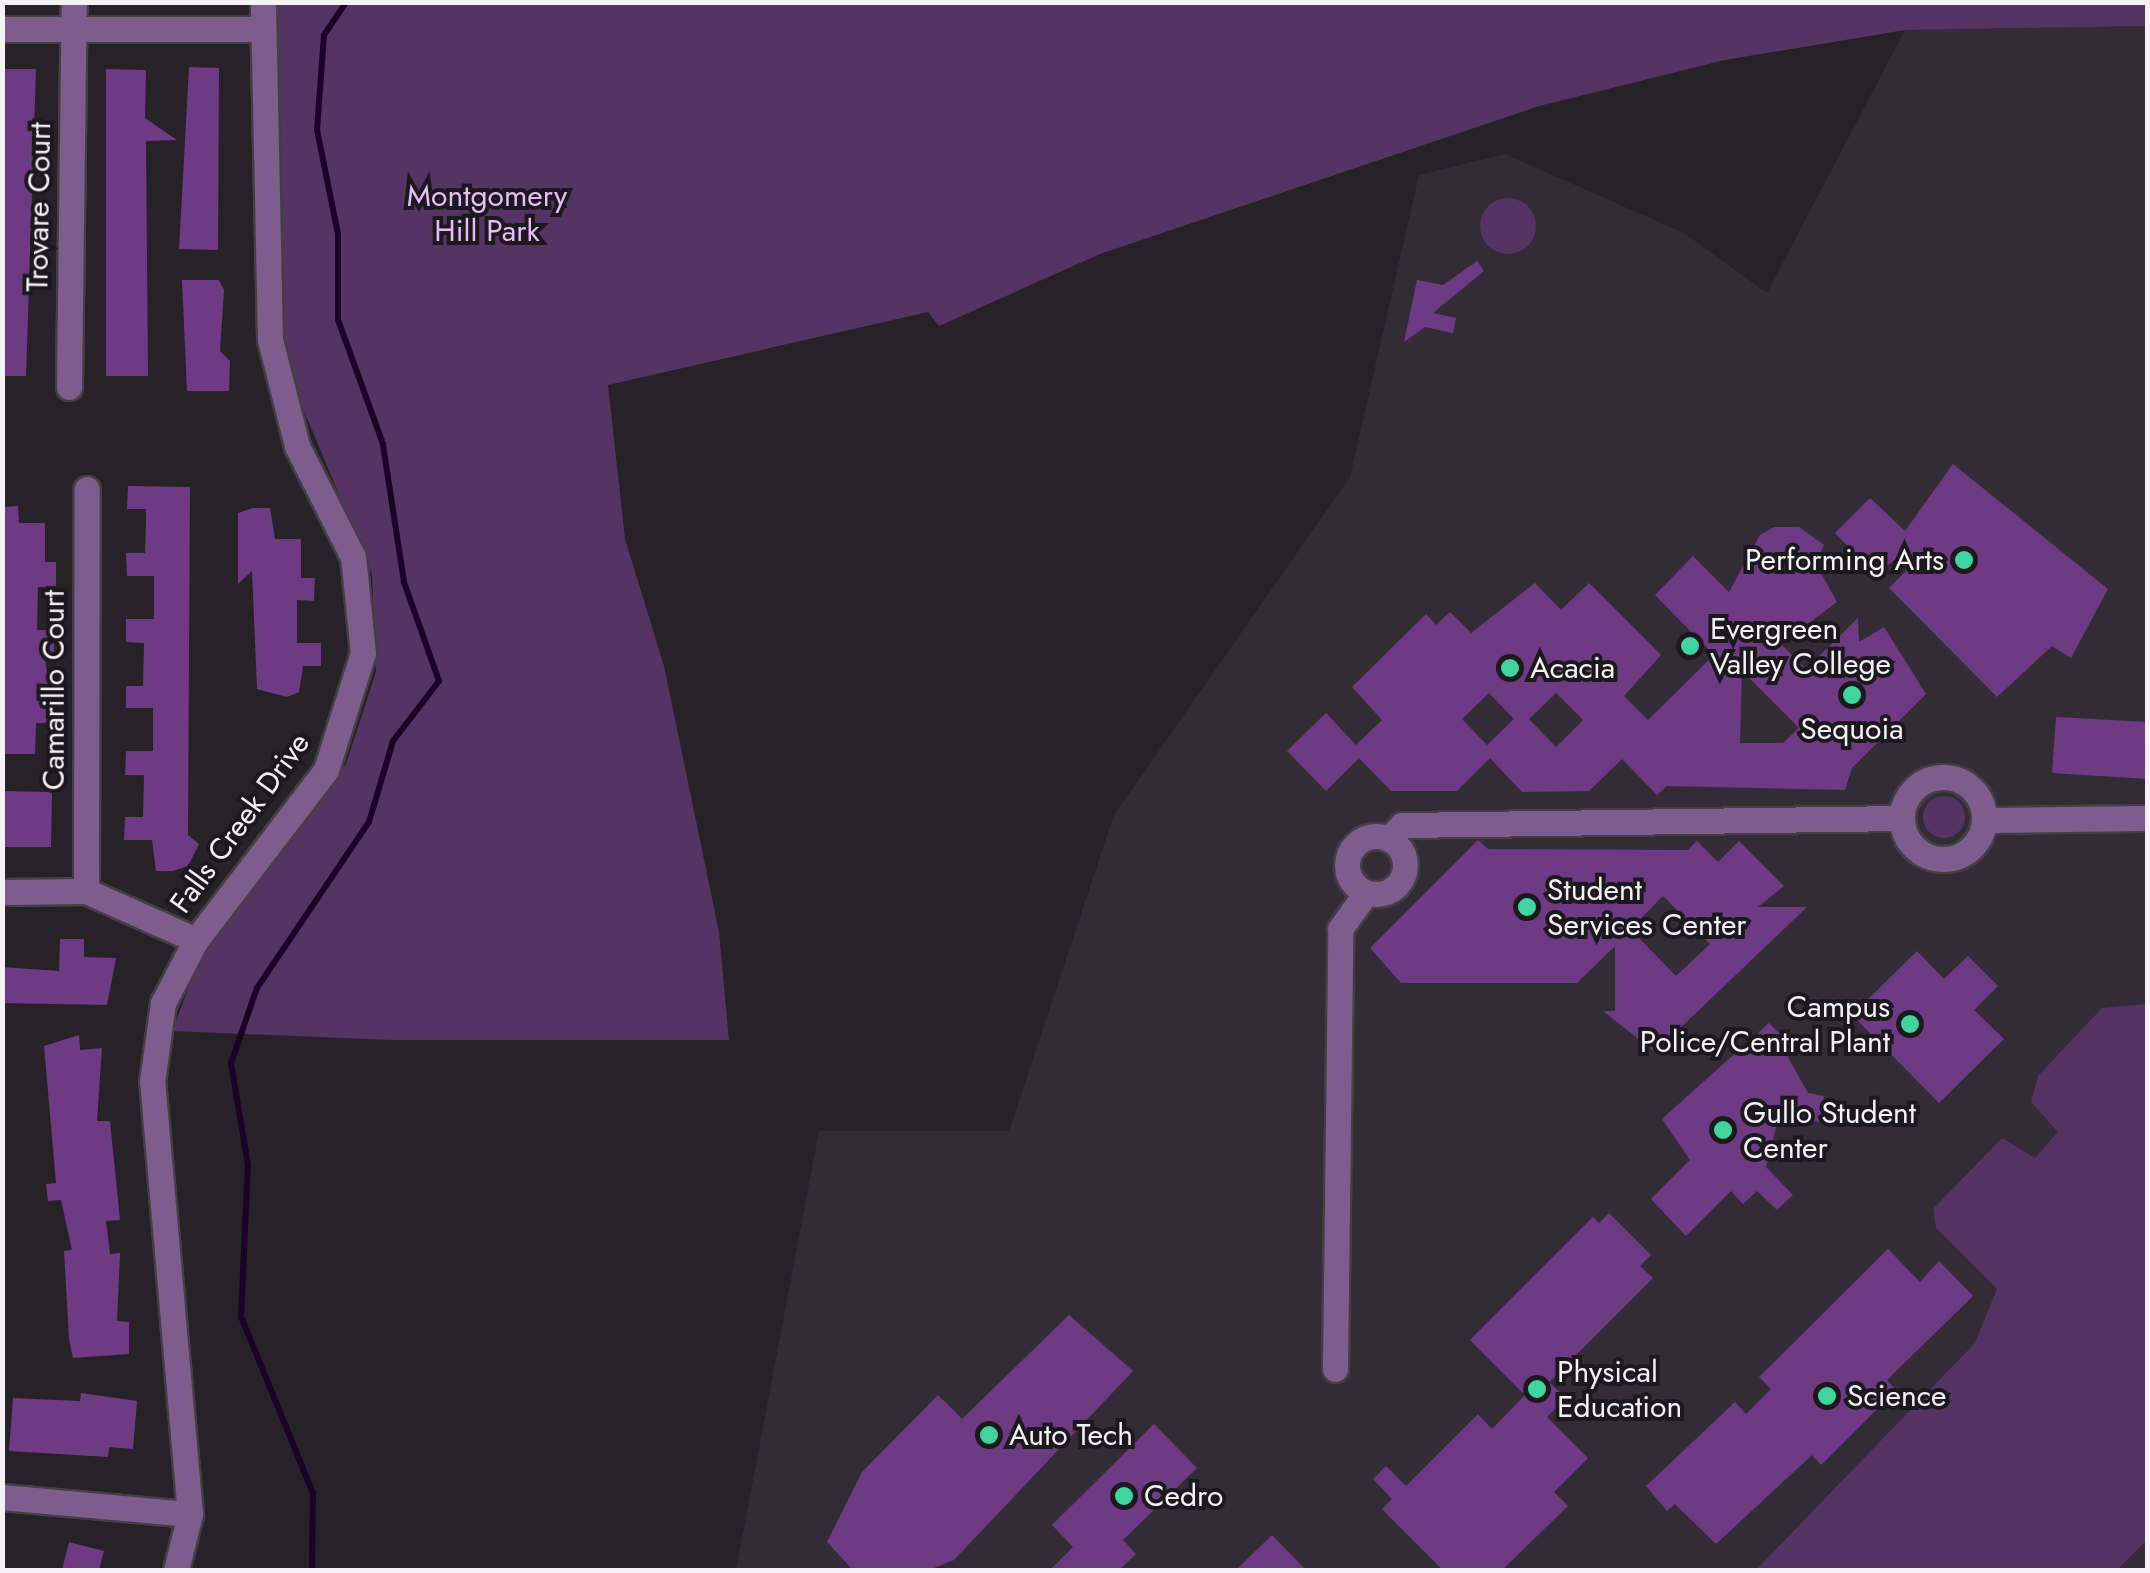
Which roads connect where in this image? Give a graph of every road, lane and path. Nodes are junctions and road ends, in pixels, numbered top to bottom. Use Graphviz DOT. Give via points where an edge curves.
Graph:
graph roads {
  1 [pos="74,15"];
  2 [pos="262,16"];
  3 [pos="2,30"];
  4 [pos="69,388"];
  5 [pos="87,490"];
  6 [pos="1902,818"];
  7 [pos="2148,818"];
  8 [pos="1985,820"];
  9 [pos="1390,839"];
  10 [pos="86,891"];
  11 [pos="2,892"];
  12 [pos="1366,893"];
  13 [pos="196,940"];
  14 [pos="1335,1370"];
  15 [pos="2,1497"];
  16 [pos="190,1514"];
  17 [pos="176,1570"];
  1 -- 2 [label="street"];
  1 -- 3 [label="street"];
  1 -- 4 [label="street, Trovare Court"];
  2 -- 13 [label="street, Falls Creek Drive" via="270,339 298,446 353,557 363,654 351,713 326,770"];
  5 -- 10 [label="street, Camarillo Court"];
  6 -- 8 [label="street" via="1921,854 1949,860 1974,846"];
  6 -- 8 [label="street" via="1920,784 1945,777 1969,786"];
  6 -- 9 [label="street" via="1402,825"];
  7 -- 8 [label="street"];
  9 -- 12 [label="street" via="1404,872 1394,888"];
  9 -- 12 [label="street" via="1371,836 1349,853 1347,872"];
  10 -- 11 [label="street"];
  10 -- 13 [label="street"];
  12 -- 14 [label="street" via="1340,929"];
  13 -- 16 [label="street, Falls Creek Drive" via="163,1002 152,1082"];
  15 -- 16 [label="street"];
  16 -- 17 [label="street, Falls Creek Drive"];
}
